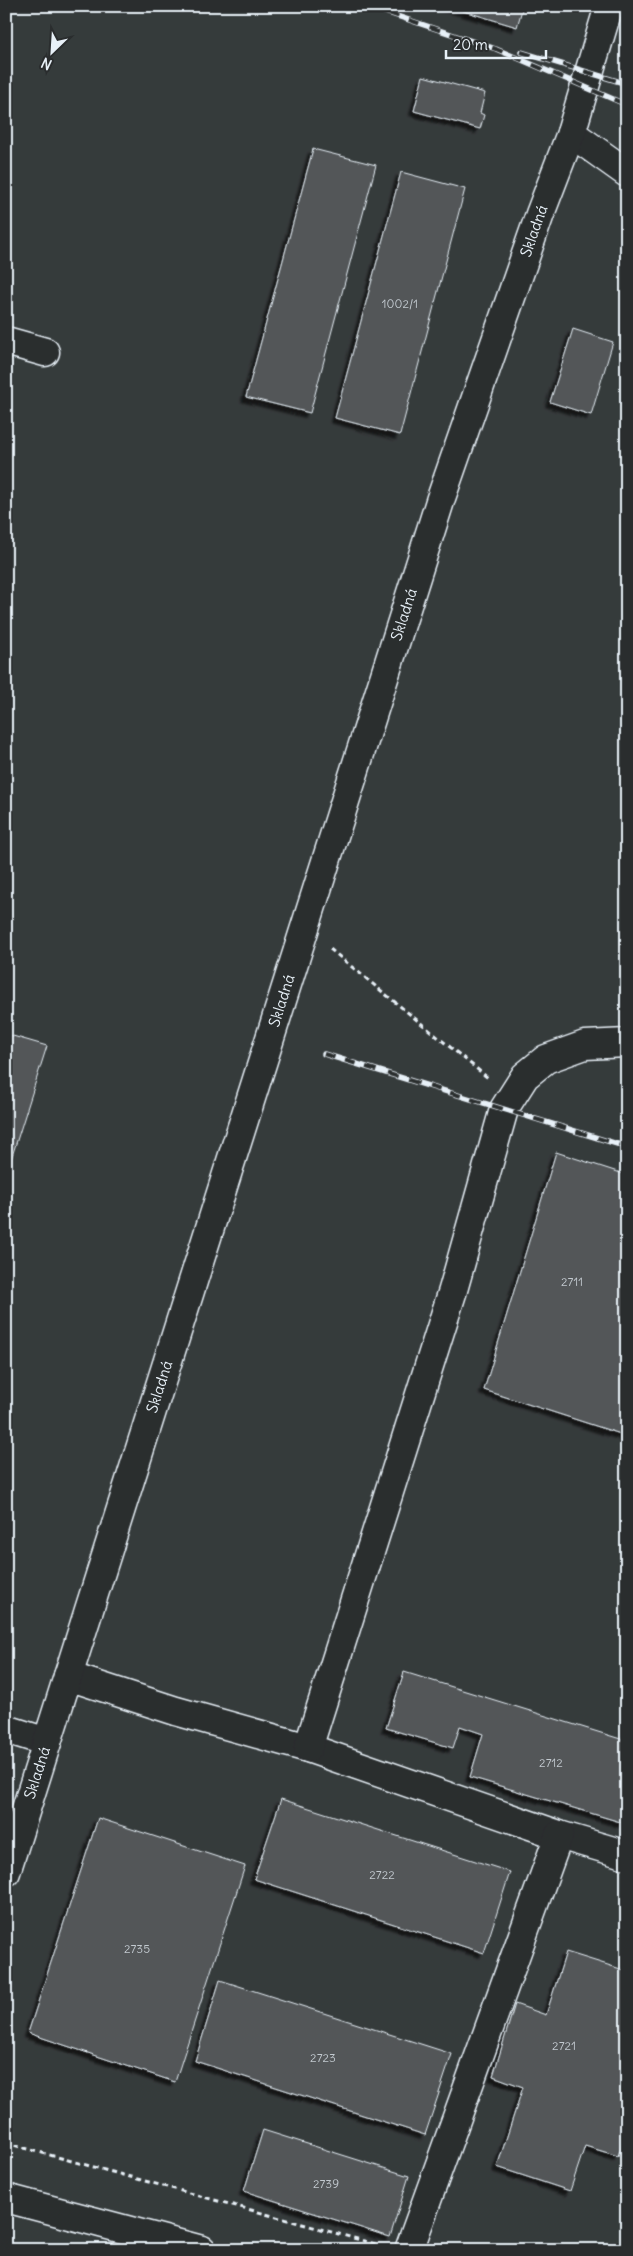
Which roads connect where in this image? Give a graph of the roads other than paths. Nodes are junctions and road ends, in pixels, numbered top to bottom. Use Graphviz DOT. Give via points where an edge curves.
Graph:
graph roads {
  1 [pos="609,6"];
  2 [pos="571,134"];
  3 [pos="627,173"];
  4 [pos="6,340"];
  5 [pos="45,352"];
  6 [pos="627,1044"];
  7 [pos="68,1676"];
  8 [pos="6,1730"];
  9 [pos="47,1742"];
  10 [pos="308,1748"];
  11 [pos="559,1835"];
  12 [pos="627,1855"];
  13 [pos="6,1872"];
  14 [pos="6,2198"];
  15 [pos="397,2248"];
  16 [pos="202,2250"];
  1 -- 2 [label="lane, Skladná"];
  2 -- 3 [label="lane"];
  2 -- 7 [label="lane, Skladná" via="441,498"];
  4 -- 5 [label="lane"];
  6 -- 10 [label="lane" via="585,1045 546,1059 525,1076 504,1110 453,1290"];
  7 -- 9 [label="lane, Skladná"];
  7 -- 10 [label="lane"];
  8 -- 9 [label="lane"];
  9 -- 13 [label="lane, Skladná"];
  10 -- 11 [label="lane"];
  11 -- 12 [label="lane"];
  11 -- 15 [label="lane"];
  14 -- 16 [label="lane"];
}
